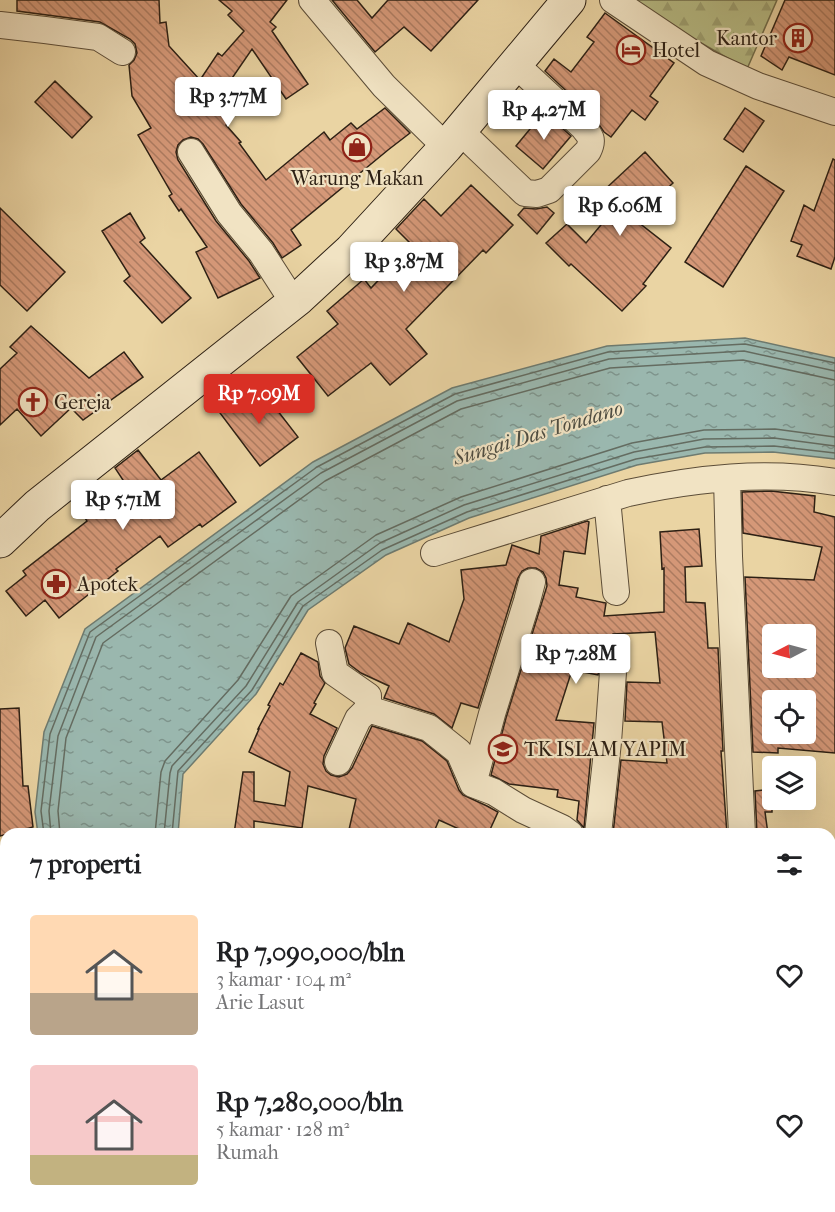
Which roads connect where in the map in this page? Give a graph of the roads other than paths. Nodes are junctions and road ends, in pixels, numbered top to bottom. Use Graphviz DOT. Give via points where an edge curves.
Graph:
graph roads {
  1 [pos="312,0"];
  2 [pos="569,0"];
  3 [pos="613,0"];
  4 [pos="0,25"];
  5 [pos="122,52"];
  6 [pos="516,65"];
  7 [pos="835,112"];
  8 [pos="453,139"];
  9 [pos="191,152"];
  10 [pos="294,303"];
  11 [pos="727,478"];
  12 [pos="835,482"];
  13 [pos="607,499"];
  14 [pos="0,541"];
  15 [pos="434,553"];
  16 [pos="532,582"];
  17 [pos="616,592"];
  18 [pos="329,644"];
  19 [pos="613,672"];
  20 [pos="368,709"];
  21 [pos="338,762"];
  22 [pos="473,784"];
  23 [pos="562,828"];
  24 [pos="599,828"];
  25 [pos="742,828"];
  1 -- 8 [label="street" via="384,86"];
  2 -- 6 [label="main road"];
  3 -- 7 [label="street" via="707,63 758,87"];
  4 -- 5 [label="street" via="98,37"];
  6 -- 8 [label="main road"];
  6 -- 8 [label="street" via="583,127 590,136 588,151 549,190 525,193"];
  8 -- 10 [label="main road" via="351,250"];
  9 -- 10 [label="street"];
  10 -- 14 [label="main road" via="37,506"];
  11 -- 12 [label="street" via="786,476"];
  11 -- 13 [label="street"];
  11 -- 25 [label="street"];
  13 -- 15 [label="street"];
  13 -- 17 [label="street"];
  16 -- 22 [label="street"];
  18 -- 20 [label="street" via="335,673 368,696"];
  19 -- 24 [label="street"];
  20 -- 21 [label="street" via="358,719"];
  20 -- 22 [label="street" via="429,728 459,752"];
  22 -- 23 [label="street"];
}
